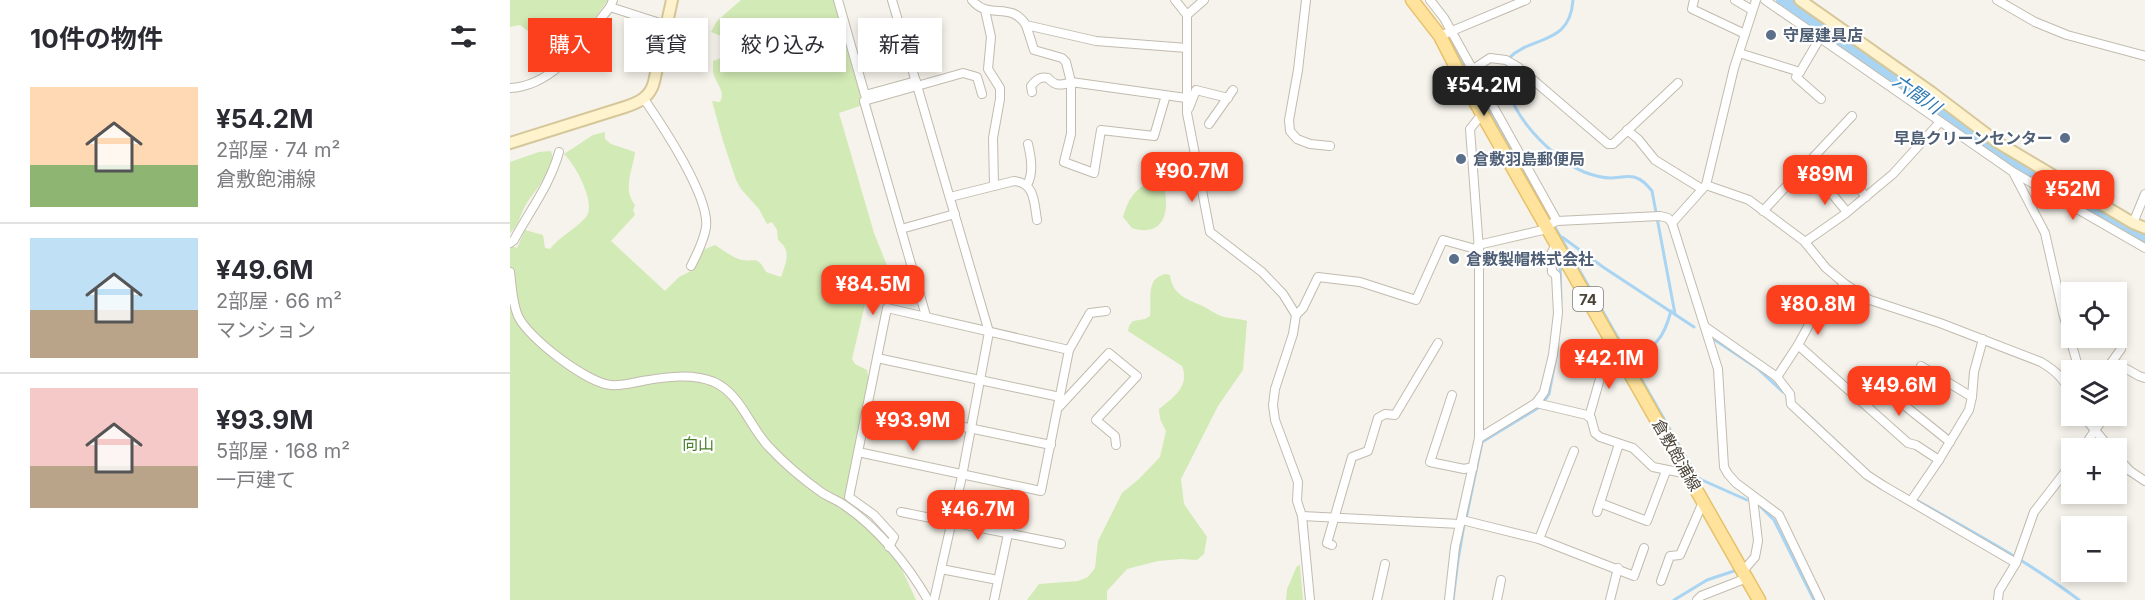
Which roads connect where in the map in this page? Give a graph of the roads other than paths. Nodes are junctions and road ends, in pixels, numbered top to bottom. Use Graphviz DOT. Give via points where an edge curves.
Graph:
graph roads {
  1 [pos="672,0"];
  2 [pos="838,0"];
  3 [pos="892,0"];
  4 [pos="972,0"];
  5 [pos="1175,0"];
  6 [pos="1204,0"];
  7 [pos="1306,0"];
  8 [pos="1412,0"];
  9 [pos="1430,0"];
  10 [pos="1526,0"];
  11 [pos="1694,0"];
  12 [pos="1735,0"];
  13 [pos="1756,0"];
  14 [pos="1766,0"];
  15 [pos="1800,0"];
  16 [pos="1997,0"];
  17 [pos="611,4"];
  18 [pos="985,10"];
  19 [pos="1752,10"];
  20 [pos="1187,15"];
  21 [pos="648,18"];
  22 [pos="668,18"];
  23 [pos="1026,25"];
  24 [pos="1445,34"];
  25 [pos="1745,34"];
  26 [pos="1820,38"];
  27 [pos="1188,48"];
  28 [pos="1739,53"];
  29 [pos="2145,56"];
  30 [pos="656,72"];
  31 [pos="1800,72"];
  32 [pos="1467,73"];
  33 [pos="1071,82"];
  34 [pos="917,83"];
  35 [pos="1678,83"];
  36 [pos="510,88"];
  37 [pos="1233,90"];
  38 [pos="1032,92"];
  39 [pos="982,94"];
  40 [pos="1166,95"];
  41 [pos="1186,98"];
  42 [pos="1228,98"];
  43 [pos="644,99"];
  44 [pos="1821,99"];
  45 [pos="1187,112"];
  46 [pos="1482,114"];
  47 [pos="1852,116"];
  48 [pos="1940,122"];
  49 [pos="1209,124"];
  50 [pos="1628,130"];
  51 [pos="510,143"];
  52 [pos="1028,144"];
  53 [pos="1330,146"];
  54 [pos="559,152"];
  55 [pos="1844,169"];
  56 [pos="2014,171"];
  57 [pos="1823,183"];
  58 [pos="1028,185"];
  59 [pos="993,186"];
  60 [pos="1704,187"];
  61 [pos="2145,194"];
  62 [pos="1866,197"];
  63 [pos="950,198"];
  64 [pos="1763,211"];
  65 [pos="1847,212"];
  66 [pos="955,214"];
  67 [pos="1037,220"];
  68 [pos="1672,223"];
  69 [pos="2133,223"];
  70 [pos="1551,224"];
  71 [pos="2145,228"];
  72 [pos="901,230"];
  73 [pos="1805,242"];
  74 [pos="510,243"];
  75 [pos="1556,244"];
  76 [pos="1478,248"];
  77 [pos="2145,248"];
  78 [pos="690,266"];
  79 [pos="510,272"];
  80 [pos="1845,284"];
  81 [pos="1106,311"];
  82 [pos="1296,315"];
  83 [pos="926,316"];
  84 [pos="1707,328"];
  85 [pos="989,332"];
  86 [pos="1983,339"];
  87 [pos="1438,343"];
  88 [pos="1798,345"];
  89 [pos="2121,349"];
  90 [pos="1069,350"];
  91 [pos="1621,356"];
  92 [pos="877,358"];
  93 [pos="2076,360"];
  94 [pos="2115,360"];
  95 [pos="1921,366"];
  96 [pos="2127,369"];
  97 [pos="1864,373"];
  98 [pos="2061,376"];
  99 [pos="1777,377"];
  100 [pos="2145,378"];
  101 [pos="980,380"];
  102 [pos="1452,395"];
  103 [pos="1060,397"];
  104 [pos="1972,397"];
  105 [pos="1536,402"];
  106 [pos="867,407"];
  107 [pos="1058,408"];
  108 [pos="1589,417"];
  109 [pos="2090,426"];
  110 [pos="2098,426"];
  111 [pos="971,429"];
  112 [pos="2095,432"];
  113 [pos="1479,438"];
  114 [pos="2090,438"];
  115 [pos="2101,438"];
  116 [pos="1950,442"];
  117 [pos="1619,444"];
  118 [pos="1051,445"];
  119 [pos="1116,446"];
  120 [pos="1574,451"];
  121 [pos="858,452"];
  122 [pos="1939,460"];
  123 [pos="1473,467"];
  124 [pos="2127,468"];
  125 [pos="1666,471"];
  126 [pos="1688,474"];
  127 [pos="962,476"];
  128 [pos="2061,477"];
  129 [pos="2145,481"];
  130 [pos="1018,487"];
  131 [pos="1753,498"];
  132 [pos="1911,501"];
  133 [pos="1703,502"];
  134 [pos="1600,503"];
  135 [pos="901,512"];
  136 [pos="1597,513"];
  137 [pos="1302,516"];
  138 [pos="1335,518"];
  139 [pos="1461,522"];
  140 [pos="951,523"];
  141 [pos="1008,534"];
  142 [pos="1539,539"];
  143 [pos="1061,544"];
  144 [pos="1332,544"];
  145 [pos="889,547"];
  146 [pos="1644,548"];
  147 [pos="2017,560"];
  148 [pos="1385,564"];
  149 [pos="941,568"];
  150 [pos="1618,568"];
  151 [pos="1745,574"];
  152 [pos="998,580"];
  153 [pos="1502,580"];
  154 [pos="1661,581"];
  155 [pos="928,600"];
  156 [pos="934,600"];
  157 [pos="994,600"];
  158 [pos="1310,600"];
  159 [pos="1377,600"];
  160 [pos="1449,600"];
  161 [pos="1497,600"];
  162 [pos="1611,600"];
  163 [pos="1697,600"];
  164 [pos="1759,600"];
  165 [pos="1820,600"];
  166 [pos="1998,600"];
  1 -- 22 [label="main road"];
  2 -- 34 [label="street" via="865,95"];
  3 -- 34 [label="street"];
  4 -- 18 [label="street"];
  5 -- 20 [label="street"];
  6 -- 20 [label="street"];
  7 -- 53 [label="street" via="1288,120 1297,139"];
  8 -- 24 [label="main road, 倉敷飽浦線 / 74"];
  9 -- 24 [label="street" via="1444,18"];
  10 -- 24 [label="street"];
  11 -- 25 [label="street" via="1692,9"];
  12 -- 19 [label="street"];
  13 -- 19 [label="street"];
  14 -- 26 [label="street"];
  15 -- 69 [label="main road" via="2021,160"];
  16 -- 29 [label="street" via="2067,35"];
  17 -- 21 [label="street"];
  17 -- 36 [label="street" via="565,61 531,84"];
  18 -- 23 [label="street" via="1013,10"];
  18 -- 59 [label="street" via="991,37 988,69 1000,88 993,138"];
  19 -- 25 [label="street"];
  20 -- 27 [label="street"];
  23 -- 27 [label="street" via="1096,41"];
  23 -- 33 [label="street" via="1034,50 1062,58"];
  24 -- 32 [label="main road, 倉敷飽浦線 / 74"];
  25 -- 28 [label="street"];
  26 -- 31 [label="street"];
  26 -- 48 [label="street"];
  27 -- 41 [label="street"];
  28 -- 31 [label="street"];
  28 -- 60 [label="street"];
  30 -- 43 [label="main road"];
  31 -- 44 [label="street" via="1796,77"];
  32 -- 46 [label="main road, 倉敷飽浦線 / 74"];
  32 -- 50 [label="street" via="1490,58 1508,61 1608,144"];
  32 -- 70 [label="street"];
  33 -- 38 [label="street" via="1059,85 1048,78 1036,79"];
  33 -- 40 [label="street"];
  33 -- 40 [label="street" via="1071,134 1064,162 1094,173 1101,130 1154,136"];
  34 -- 39 [label="street" via="963,73 977,77"];
  34 -- 63 [label="street"];
  34 -- 72 [label="street" via="864,101"];
  35 -- 50 [label="street"];
  37 -- 42 [label="street"];
  40 -- 41 [label="street"];
  41 -- 45 [label="street"];
  42 -- 45 [label="street" via="1196,90"];
  42 -- 49 [label="street"];
  43 -- 51 [label="main road"];
  43 -- 78 [label="street" via="700,195 706,226"];
  45 -- 82 [label="street" via="1210,232 1262,272"];
  46 -- 70 [label="main road, 倉敷飽浦線 / 74"];
  46 -- 76 [label="street" via="1470,129"];
  47 -- 64 [label="street"];
  48 -- 56 [label="street"];
  48 -- 62 [label="street" via="1893,174"];
  50 -- 60 [label="street" via="1655,160"];
  52 -- 58 [label="street"];
  54 -- 74 [label="street" via="553,173"];
  55 -- 62 [label="street"];
  56 -- 77 [label="street"];
  56 -- 93 [label="street" via="2045,233"];
  57 -- 65 [label="street"];
  58 -- 59 [label="street" via="1014,181"];
  58 -- 67 [label="street"];
  59 -- 63 [label="street"];
  60 -- 64 [label="street" via="1749,200"];
  60 -- 68 [label="street"];
  61 -- 69 [label="street"];
  62 -- 65 [label="street"];
  63 -- 66 [label="street"];
  64 -- 73 [label="street"];
  65 -- 73 [label="street"];
  66 -- 72 [label="street"];
  66 -- 85 [label="street"];
  68 -- 70 [label="street" via="1668,218 1658,217"];
  68 -- 84 [label="street"];
  69 -- 71 [label="main road"];
  70 -- 75 [label="main road, 倉敷飽浦線 / 74"];
  70 -- 76 [label="street"];
  72 -- 83 [label="street"];
  73 -- 80 [label="street"];
  75 -- 91 [label="main road, 倉敷飽浦線 / 74"];
  75 -- 105 [label="street" via="1551,254 1558,313 1555,337 1544,392"];
  76 -- 82 [label="street" via="1443,240 1416,300 1359,282 1318,277"];
  76 -- 113 [label="street"];
  79 -- 145 [label="street" via="519,319 569,365 592,380 611,385 684,376 715,382 735,400 768,447 820,491 862,519"];
  80 -- 86 [label="street" via="1870,300"];
  80 -- 88 [label="street" via="1816,310"];
  81 -- 90 [label="street" via="1090,313"];
  82 -- 137 [label="street" via="1273,405 1298,482 1297,501"];
  83 -- 85 [label="street"];
  83 -- 92 [label="street" via="887,308"];
  84 -- 99 [label="street"];
  84 -- 131 [label="street" via="1718,369 1724,466"];
  85 -- 90 [label="street"];
  85 -- 101 [label="street"];
  86 -- 98 [label="street" via="2041,362"];
  86 -- 104 [label="street"];
  87 -- 138 [label="street" via="1395,415 1378,418 1368,451 1352,457"];
  88 -- 99 [label="street"];
  88 -- 122 [label="street" via="1908,443"];
  89 -- 94 [label="street"];
  90 -- 103 [label="street"];
  91 -- 108 [label="street" via="1603,368"];
  91 -- 126 [label="main road, 倉敷飽浦線 / 74"];
  92 -- 101 [label="street"];
  92 -- 106 [label="street"];
  95 -- 104 [label="street"];
  96 -- 100 [label="street"];
  97 -- 116 [label="street"];
  99 -- 132 [label="street" via="1790,394 1791,404 1867,475"];
  101 -- 103 [label="street"];
  101 -- 111 [label="street"];
  102 -- 123 [label="street" via="1430,462 1464,469"];
  103 -- 107 [label="street"];
  104 -- 116 [label="street" via="1969,410"];
  105 -- 108 [label="street"];
  105 -- 113 [label="street"];
  106 -- 111 [label="street"];
  106 -- 121 [label="street"];
  107 -- 118 [label="street"];
  107 -- 119 [label="street" via="1109,353 1137,376 1096,420 1115,436"];
  108 -- 117 [label="street" via="1595,433"];
  109 -- 112 [label="street"];
  110 -- 112 [label="street"];
  111 -- 118 [label="street"];
  111 -- 127 [label="street"];
  112 -- 114 [label="street"];
  112 -- 115 [label="street"];
  113 -- 123 [label="street"];
  116 -- 122 [label="street"];
  117 -- 125 [label="street" via="1633,448 1653,467"];
  117 -- 134 [label="street"];
  118 -- 130 [label="street" via="1041,491"];
  120 -- 142 [label="street"];
  121 -- 127 [label="street"];
  121 -- 145 [label="street" via="849,497 874,515 894,537"];
  122 -- 132 [label="street"];
  123 -- 139 [label="street"];
  124 -- 129 [label="street"];
  125 -- 126 [label="street"];
  125 -- 134 [label="street" via="1647,521"];
  126 -- 133 [label="main road, 倉敷飽浦線 / 74"];
  127 -- 130 [label="street"];
  127 -- 140 [label="street"];
  128 -- 147 [label="street" via="2034,512"];
  130 -- 141 [label="street"];
  131 -- 151 [label="street" via="1758,541 1755,558"];
  131 -- 165 [label="street" via="1779,515"];
  132 -- 147 [label="street"];
  133 -- 151 [label="main road, 倉敷飽浦線 / 74"];
  133 -- 154 [label="street" via="1680,555 1670,556"];
  134 -- 136 [label="street"];
  135 -- 140 [label="street"];
  137 -- 138 [label="street"];
  137 -- 158 [label="street"];
  138 -- 139 [label="street"];
  138 -- 144 [label="street" via="1327,543"];
  139 -- 142 [label="street"];
  139 -- 160 [label="street"];
  140 -- 141 [label="street"];
  140 -- 149 [label="street"];
  141 -- 143 [label="street"];
  141 -- 152 [label="street"];
  142 -- 150 [label="street"];
  145 -- 155 [label="street"];
  146 -- 150 [label="street" via="1634,576"];
  147 -- 166 [label="street"];
  148 -- 159 [label="street"];
  149 -- 152 [label="street"];
  149 -- 156 [label="street"];
  150 -- 162 [label="street"];
  151 -- 163 [label="street"];
  151 -- 164 [label="main road, 倉敷飽浦線 / 74"];
  152 -- 157 [label="street"];
  153 -- 161 [label="street"];
}
